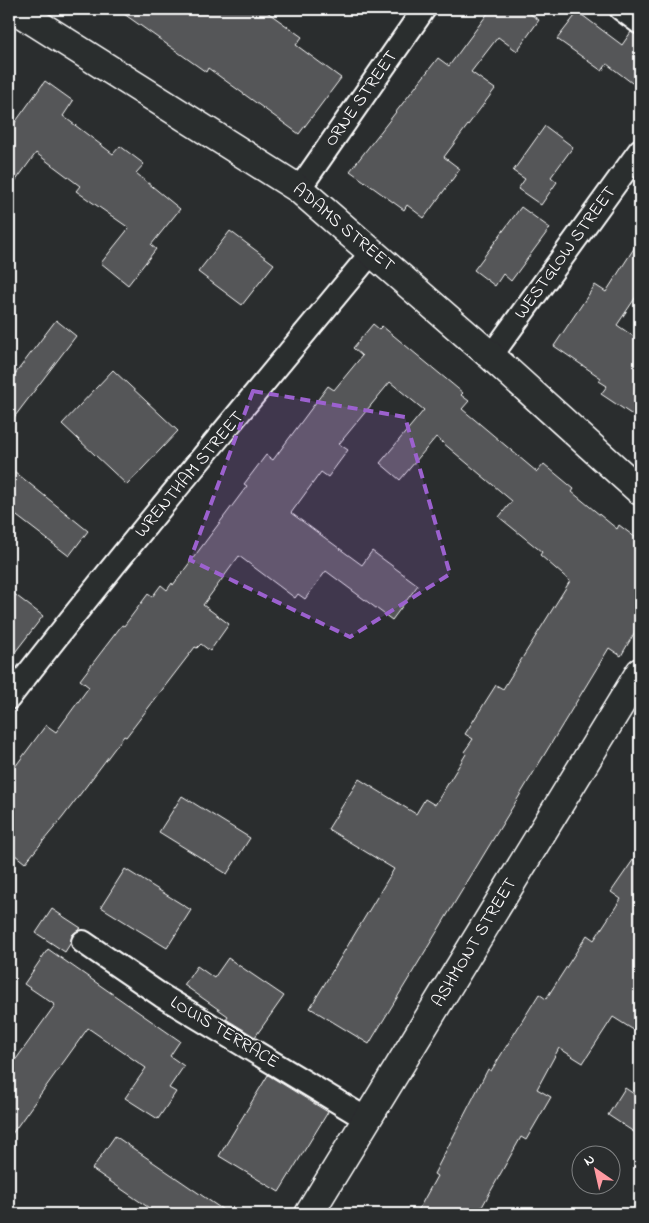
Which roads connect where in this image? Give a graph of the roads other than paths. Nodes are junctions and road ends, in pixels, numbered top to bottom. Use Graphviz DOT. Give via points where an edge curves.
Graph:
graph roads {
  1 [pos="14,9"];
  2 [pos="424,9"];
  3 [pos="621,9"];
  4 [pos="9,17"];
  5 [pos="640,23"];
  6 [pos="640,150"];
  7 [pos="299,189"];
  8 [pos="372,252"];
  9 [pos="491,356"];
  10 [pos="640,492"];
  11 [pos="640,672"];
  12 [pos="9,698"];
  13 [pos="83,942"];
  14 [pos="368,1120"];
  15 [pos="308,1214"];
  1 -- 4 [label="street"];
  1 -- 7 [label="main road, ADAMS STREET"];
  2 -- 7 [label="street, ORNE STREET"];
  3 -- 5 [label="street"];
  6 -- 9 [label="street, WESTGLOW STREET"];
  7 -- 8 [label="main road, ADAMS STREET"];
  8 -- 9 [label="main road, ADAMS STREET"];
  8 -- 12 [label="street, WRENTHAM STREET" via="99,582"];
  9 -- 10 [label="main road, ADAMS STREET"];
  11 -- 14 [label="main road, ASHMONT STREET"];
  13 -- 14 [label="street, LOUIS TERRACE" via="162,996"];
  14 -- 15 [label="main road, ASHMONT STREET"];
}
